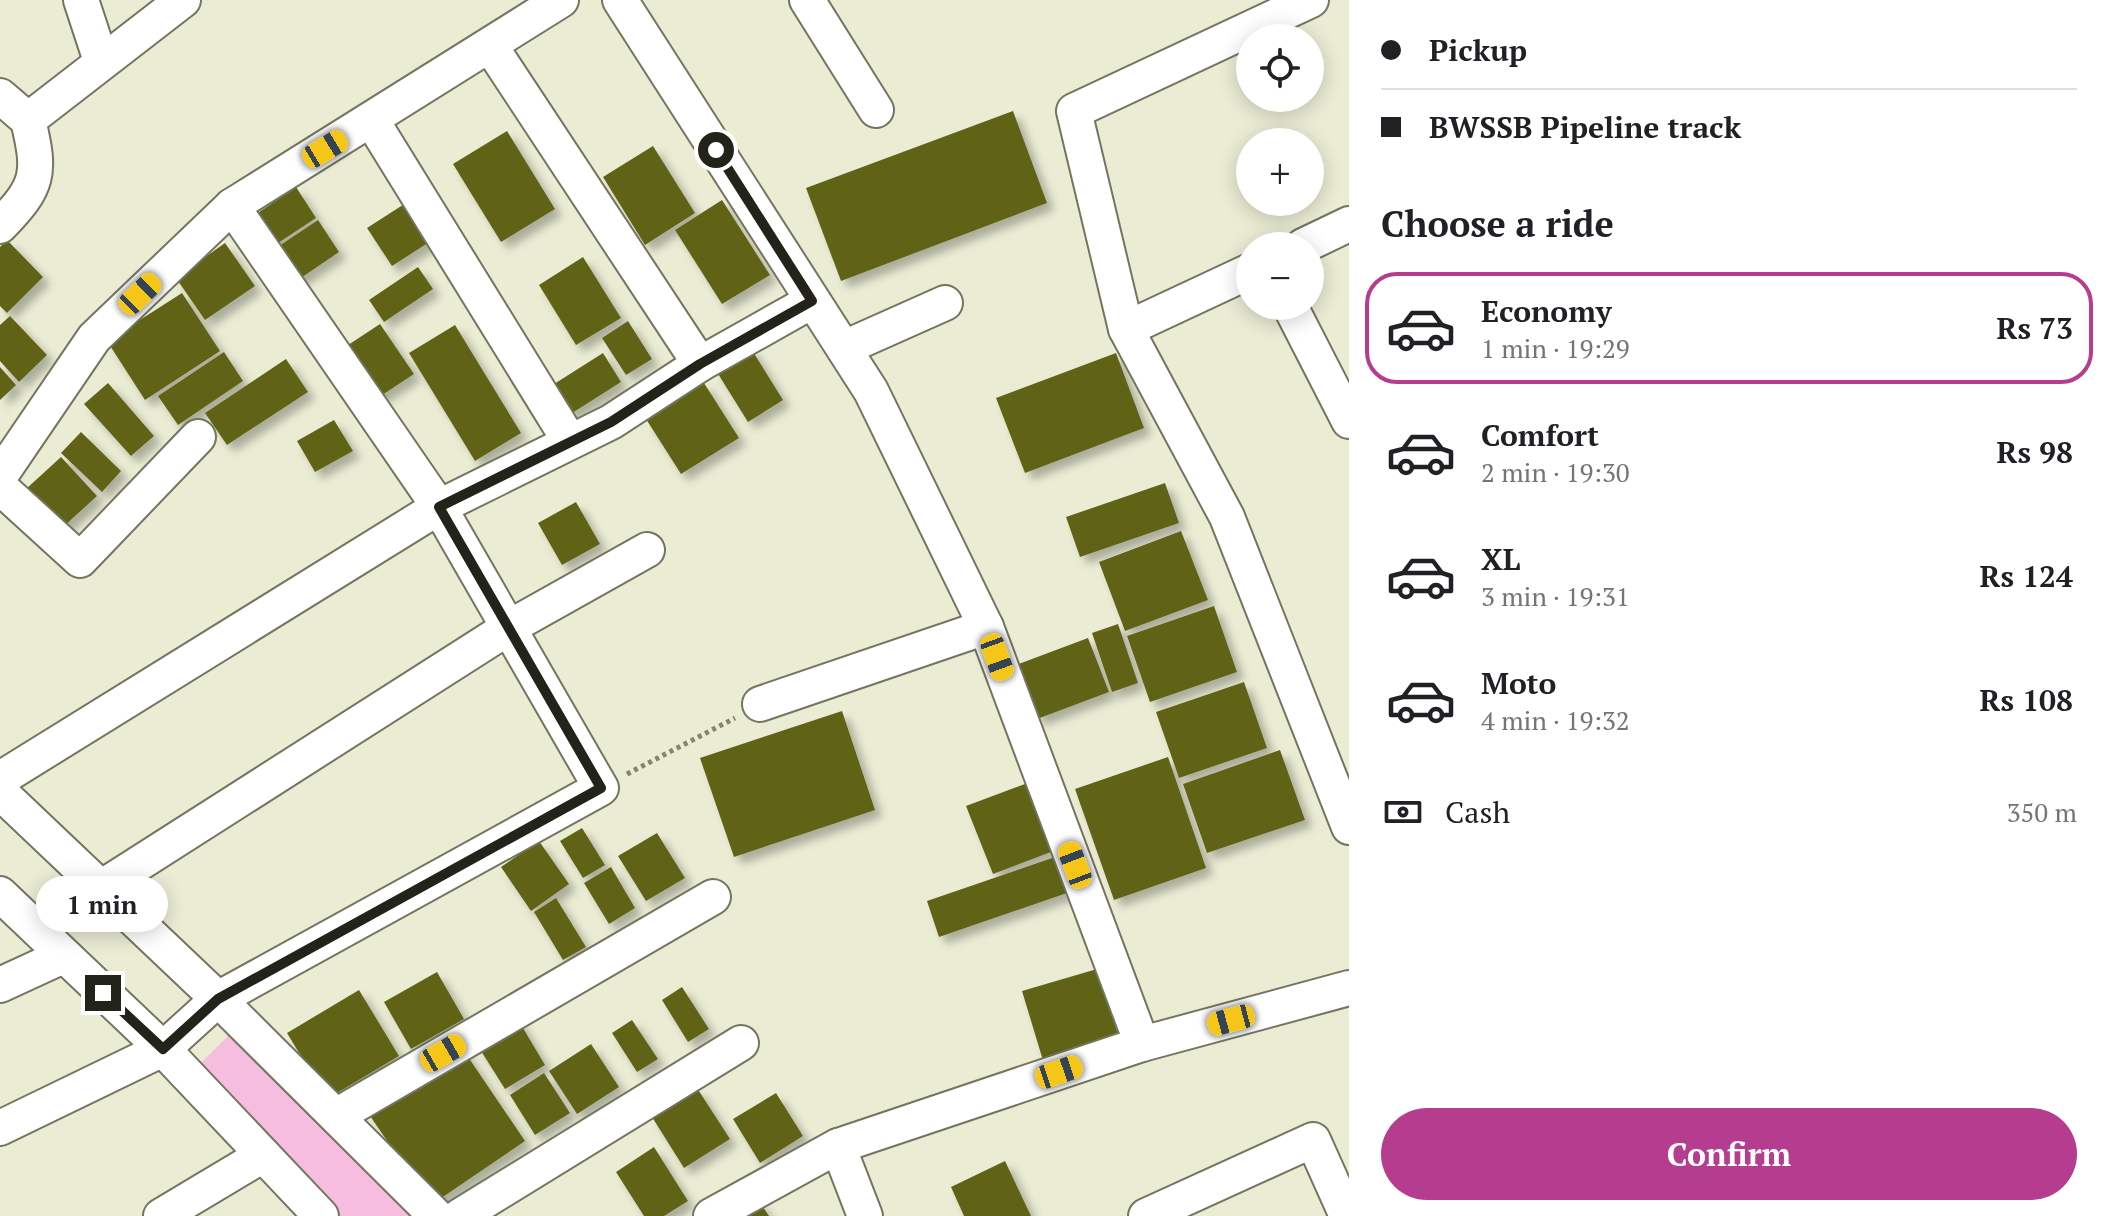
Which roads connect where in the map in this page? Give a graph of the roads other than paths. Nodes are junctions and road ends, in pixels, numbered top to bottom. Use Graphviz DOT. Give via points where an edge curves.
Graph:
graph roads {
  1 [pos="81,0"];
  2 [pos="183,0"];
  3 [pos="561,0"];
  4 [pos="620,0"];
  5 [pos="807,0"];
  6 [pos="1311,0"];
  7 [pos="491,47"];
  8 [pos="101,61"];
  9 [pos="0,96"];
  10 [pos="876,110"];
  11 [pos="28,120"];
  12 [pos="372,121"];
  13 [pos="232,206"];
  14 [pos="1349,224"];
  15 [pos="0,226"];
  16 [pos="1324,236"];
  17 [pos="1236,278"];
  18 [pos="812,301"];
  19 [pos="945,303"];
  20 [pos="1297,320"];
  21 [pos="1126,329"];
  22 [pos="844,348"];
  23 [pos="700,364"];
  24 [pos="1349,421"];
  25 [pos="198,437"];
  26 [pos="569,440"];
  27 [pos="0,476"];
  28 [pos="0,487"];
  29 [pos="439,507"];
  30 [pos="647,550"];
  31 [pos="986,627"];
  32 [pos="508,628"];
  33 [pos="760,704"];
  34 [pos="0,779"];
  35 [pos="0,792"];
  36 [pos="1349,827"];
  37 [pos="99,889"];
  38 [pos="0,894"];
  39 [pos="713,897"];
  40 [pos="63,956"];
  41 [pos="0,985"];
  42 [pos="1349,988"];
  43 [pos="218,999"];
  44 [pos="741,1043"];
  45 [pos="1142,1044"];
  46 [pos="163,1049"];
  47 [pos="336,1116"];
  48 [pos="0,1128"];
  49 [pos="838,1146"];
  50 [pos="263,1155"];
  51 [pos="161,1216"];
  52 [pos="321,1216"];
  53 [pos="436,1216"];
  54 [pos="460,1216"];
  55 [pos="711,1216"];
  56 [pos="865,1216"];
  57 [pos="1146,1216"];
  58 [pos="1347,1216"];
  1 -- 8 [label="street"];
  2 -- 8 [label="street"];
  3 -- 7 [label="street"];
  4 -- 18 [label="street"];
  5 -- 10 [label="street"];
  6 -- 21 [label="street" via="1074,111"];
  7 -- 12 [label="street"];
  7 -- 23 [label="street"];
  8 -- 11 [label="street"];
  9 -- 11 [label="street"];
  11 -- 15 [label="street" via="36,177 25,200"];
  12 -- 13 [label="street"];
  12 -- 26 [label="street"];
  13 -- 27 [label="street" via="94,338"];
  13 -- 29 [label="street"];
  14 -- 16 [label="street"];
  17 -- 21 [label="street"];
  18 -- 22 [label="street"];
  18 -- 23 [label="street"];
  19 -- 22 [label="street"];
  20 -- 24 [label="street"];
  21 -- 36 [label="street" via="1227,517"];
  22 -- 31 [label="street" via="871,391"];
  23 -- 26 [label="street" via="611,422"];
  25 -- 28 [label="street" via="80,560"];
  26 -- 29 [label="street"];
  29 -- 32 [label="street"];
  29 -- 34 [label="street"];
  30 -- 32 [label="street"];
  31 -- 33 [label="street"];
  31 -- 45 [label="street"];
  32 -- 37 [label="street"];
  32 -- 43 [label="street" via="601,788"];
  35 -- 37 [label="street"];
  37 -- 43 [label="street"];
  38 -- 40 [label="street"];
  39 -- 47 [label="street"];
  40 -- 41 [label="street"];
  40 -- 46 [label="street"];
  42 -- 45 [label="street"];
  43 -- 46 [label="street"];
  43 -- 47 [label="street"];
  44 -- 54 [label="street"];
  45 -- 49 [label="street"];
  46 -- 48 [label="street"];
  46 -- 50 [label="street"];
  47 -- 53 [label="street"];
  49 -- 55 [label="street"];
  49 -- 56 [label="street"];
  50 -- 51 [label="street"];
  50 -- 52 [label="street"];
  57 -- 58 [label="street" via="1313,1140"];
}
